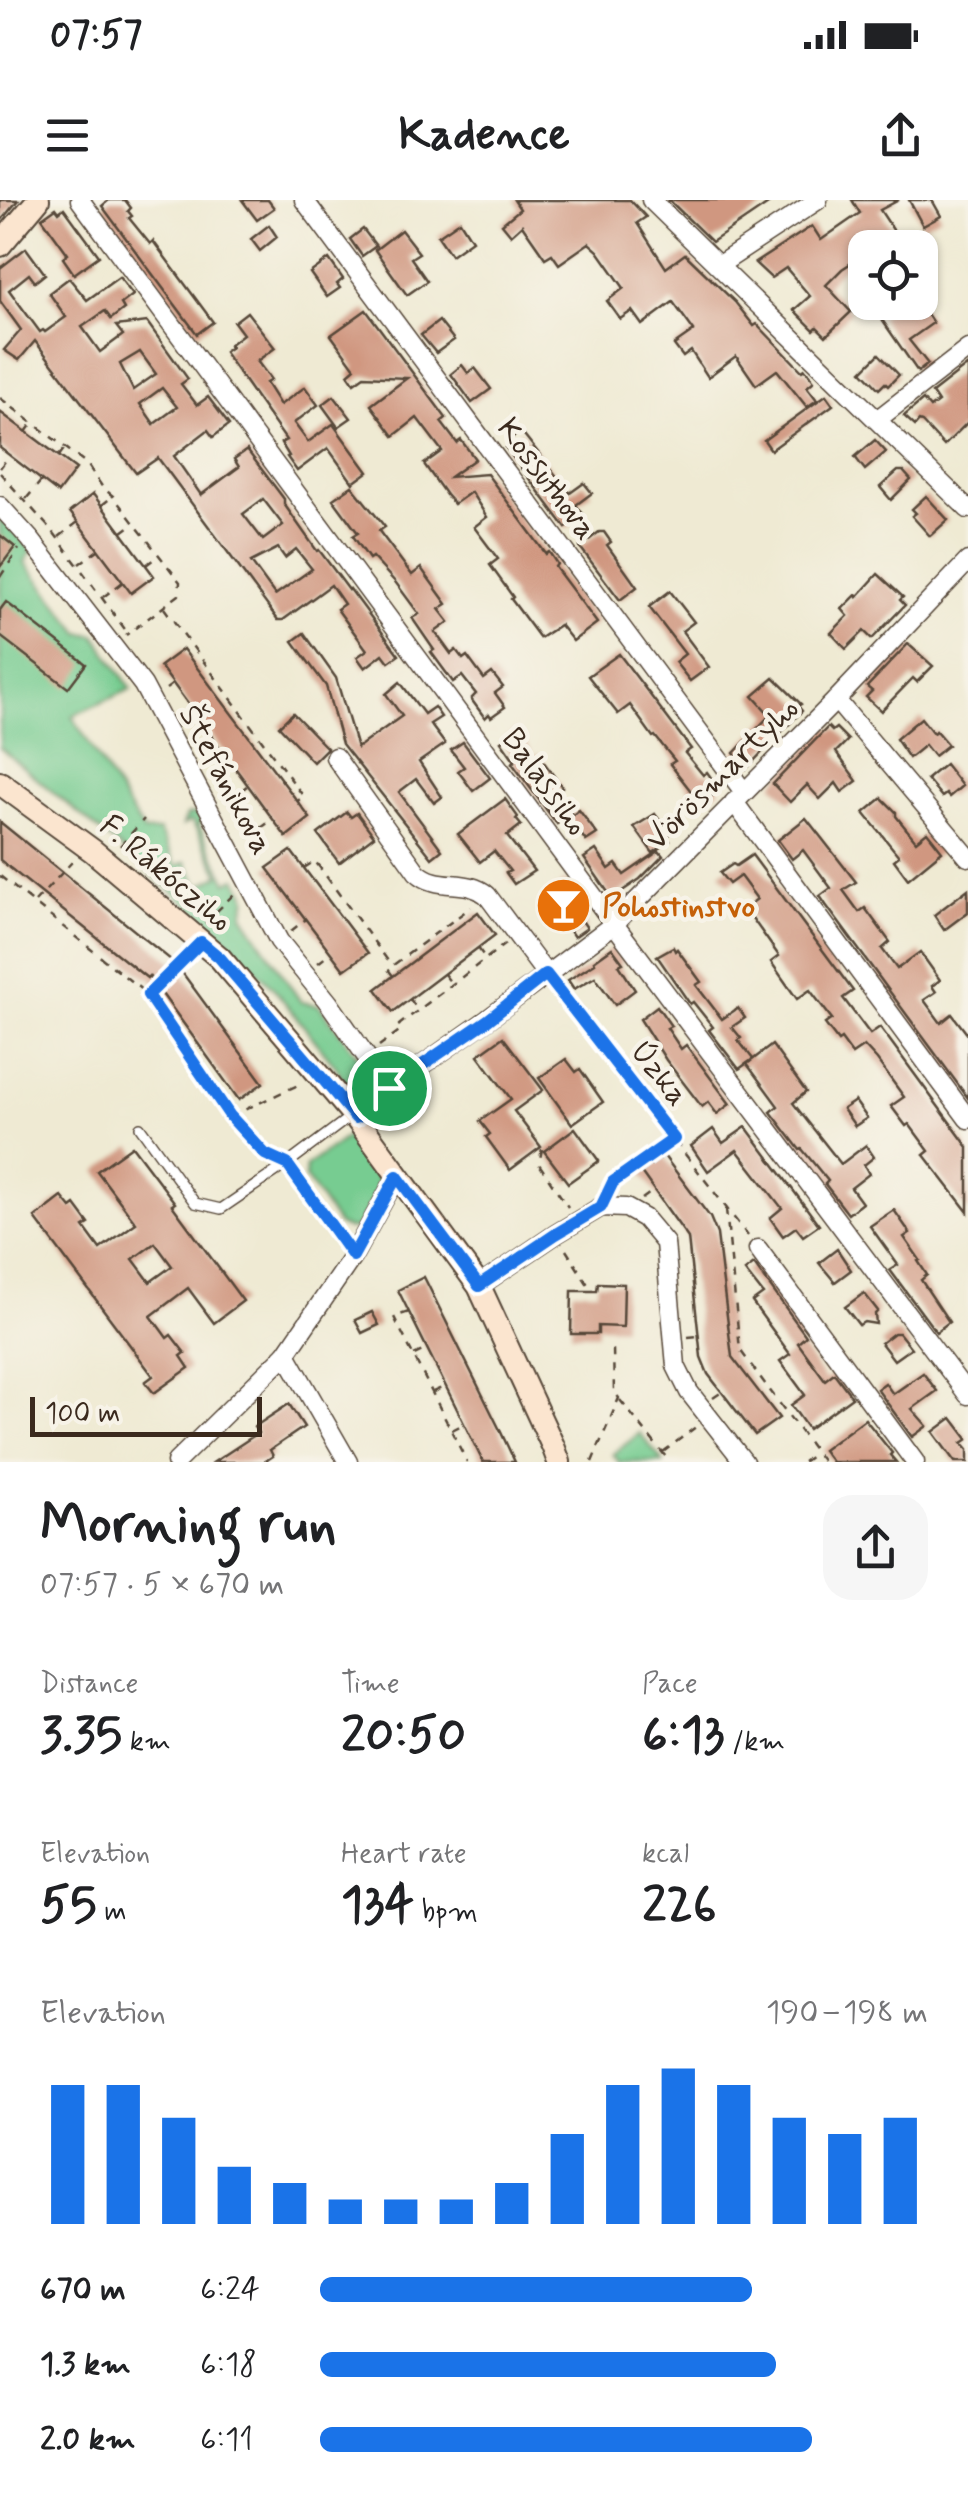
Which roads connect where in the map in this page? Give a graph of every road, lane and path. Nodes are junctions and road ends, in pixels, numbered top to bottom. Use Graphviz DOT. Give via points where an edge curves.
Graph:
graph roads {
  1 [pos="38,200"];
  2 [pos="80,200"];
  3 [pos="304,200"];
  4 [pos="651,200"];
  5 [pos="818,200"];
  6 [pos="0,245"];
  7 [pos="719,265"];
  8 [pos="968,349"];
  9 [pos="0,398"];
  10 [pos="878,419"];
  11 [pos="33,423"];
  12 [pos="26,432"];
  13 [pos="65,448"];
  14 [pos="10,456"];
  15 [pos="59,456"];
  16 [pos="0,471"];
  17 [pos="42,480"];
  18 [pos="113,496"];
  19 [pos="25,500"];
  20 [pos="102,505"];
  21 [pos="0,506"];
  22 [pos="968,509"];
  23 [pos="78,522"];
  24 [pos="134,524"];
  25 [pos="122,532"];
  26 [pos="58,538"];
  27 [pos="24,542"];
  28 [pos="98,550"];
  29 [pos="159,556"];
  30 [pos="968,561"];
  31 [pos="78,564"];
  32 [pos="146,564"];
  33 [pos="0,577"];
  34 [pos="123,582"];
  35 [pos="102,598"];
  36 [pos="163,606"];
  37 [pos="128,633"];
  38 [pos="113,646"];
  39 [pos="204,661"];
  40 [pos="196,666"];
  41 [pos="228,694"];
  42 [pos="222,700"];
  43 [pos="836,700"];
  44 [pos="198,718"];
  45 [pos="254,728"];
  46 [pos="179,731"];
  47 [pos="246,734"];
  48 [pos="223,751"];
  49 [pos="335,757"];
  50 [pos="209,762"];
  51 [pos="278,762"];
  52 [pos="272,767"];
  53 [pos="0,783"];
  54 [pos="248,785"];
  55 [pos="739,797"];
  56 [pos="228,800"];
  57 [pos="297,801"];
  58 [pos="144,819"];
  59 [pos="273,819"];
  60 [pos="248,838"];
  61 [pos="116,851"];
  62 [pos="968,857"];
  63 [pos="72,862"];
  64 [pos="304,868"];
  65 [pos="0,876"];
  66 [pos="247,882"];
  67 [pos="480,900"];
  68 [pos="34,903"];
  69 [pos="455,918"];
  70 [pos="614,924"];
  71 [pos="460,925"];
  72 [pos="204,931"];
  73 [pos="517,935"];
  74 [pos="422,944"];
  75 [pos="478,948"];
  76 [pos="427,950"];
  77 [pos="486,959"];
  78 [pos="392,966"];
  79 [pos="444,974"];
  80 [pos="546,974"];
  81 [pos="393,976"];
  82 [pos="452,984"];
  83 [pos="148,995"];
  84 [pos="410,1000"];
  85 [pos="418,1010"];
  86 [pos="374,1050"];
  87 [pos="298,1085"];
  88 [pos="389,1088"];
  89 [pos="230,1116"];
  90 [pos="354,1116"];
  91 [pos="968,1119"];
  92 [pos="140,1128"];
  93 [pos="674,1139"];
  94 [pos="542,1149"];
  95 [pos="287,1164"];
  96 [pos="397,1176"];
  97 [pos="654,1190"];
  98 [pos="637,1203"];
  99 [pos="601,1207"];
  100 [pos="726,1208"];
  101 [pos="572,1212"];
  102 [pos="556,1234"];
  103 [pos="758,1250"];
  104 [pos="353,1256"];
  105 [pos="479,1286"];
  106 [pos="592,1291"];
  107 [pos="409,1312"];
  108 [pos="612,1348"];
  109 [pos="428,1349"];
  110 [pos="286,1354"];
  111 [pos="413,1356"];
  112 [pos="446,1386"];
  113 [pos="432,1392"];
  114 [pos="968,1395"];
  115 [pos="620,1398"];
  116 [pos="709,1416"];
  117 [pos="464,1424"];
  118 [pos="451,1430"];
  119 [pos="662,1452"];
  120 [pos="816,1452"];
  121 [pos="176,1462"];
  122 [pos="348,1462"];
  123 [pos="467,1462"];
  124 [pos="559,1462"];
  125 [pos="592,1462"];
  126 [pos="670,1462"];
  127 [pos="744,1462"];
  128 [pos="803,1462"];
  129 [pos="823,1462"];
  130 [pos="915,1462"];
  1 -- 6 [label="street"];
  2 -- 70 [label="street, Balassiho"];
  3 -- 55 [label="street, Kossuthova"];
  4 -- 7 [label="street"];
  5 -- 7 [label="street"];
  7 -- 10 [label="street"];
  8 -- 10 [label="street"];
  9 -- 11 [label="path"];
  10 -- 22 [label="street"];
  11 -- 12 [label="path"];
  11 -- 13 [label="path"];
  13 -- 15 [label="path"];
  13 -- 18 [label="path"];
  14 -- 16 [label="path"];
  16 -- 19 [label="path"];
  17 -- 19 [label="path"];
  18 -- 20 [label="path"];
  18 -- 24 [label="path"];
  19 -- 26 [label="path"];
  21 -- 38 [label="street, Štefánikova"];
  23 -- 26 [label="path"];
  24 -- 25 [label="path"];
  24 -- 29 [label="path"];
  26 -- 31 [label="path"];
  27 -- 33 [label="path"];
  28 -- 31 [label="path"];
  29 -- 32 [label="path"];
  29 -- 36 [label="path" via="180,582 179,595"];
  30 -- 43 [label="street, Vörösmartyho"];
  31 -- 35 [label="path"];
  34 -- 35 [label="path"];
  35 -- 37 [label="path"];
  36 -- 37 [label="path"];
  36 -- 39 [label="path"];
  37 -- 38 [label="path"];
  38 -- 66 [label="street, Štefánikova" via="143,685"];
  39 -- 40 [label="path"];
  39 -- 41 [label="path"];
  41 -- 42 [label="path"];
  41 -- 45 [label="path"];
  43 -- 55 [label="street, Vörösmartyho"];
  43 -- 62 [label="street"];
  44 -- 46 [label="path"];
  45 -- 47 [label="path"];
  45 -- 51 [label="path"];
  48 -- 50 [label="path"];
  49 -- 73 [label="street" via="426,880 479,888"];
  51 -- 52 [label="path"];
  51 -- 57 [label="path" via="304,797"];
  53 -- 72 [label="street, F. Rákócziho"];
  54 -- 56 [label="path"];
  55 -- 70 [label="street, Vörösmartyho"];
  55 -- 91 [label="street, Kossuthova"];
  58 -- 61 [label="path"];
  59 -- 60 [label="path"];
  63 -- 68 [label="path"];
  64 -- 78 [label="path" via="315,861"];
  65 -- 68 [label="path"];
  66 -- 72 [label="path"];
  66 -- 88 [label="street, Štefánikova" via="279,941"];
  67 -- 69 [label="path"];
  68 -- 83 [label="path"];
  69 -- 71 [label="path"];
  69 -- 74 [label="path"];
  70 -- 80 [label="street, Vörösmartyho"];
  70 -- 114 [label="street, Balassiho"];
  72 -- 83 [label="path"];
  72 -- 90 [label="street, F. Rákócziho"];
  73 -- 77 [label="path"];
  73 -- 80 [label="street"];
  74 -- 76 [label="path"];
  74 -- 78 [label="path"];
  75 -- 77 [label="path"];
  77 -- 82 [label="path"];
  78 -- 81 [label="path"];
  79 -- 82 [label="path"];
  80 -- 88 [label="street, Vörösmartyho"];
  80 -- 93 [label="path, Úzka"];
  82 -- 85 [label="path"];
  83 -- 89 [label="path"];
  84 -- 85 [label="path"];
  85 -- 86 [label="path"];
  87 -- 89 [label="path"];
  88 -- 90 [label="street, Vörösmartyho"];
  89 -- 95 [label="path" via="265,1154"];
  90 -- 95 [label="lane"];
  90 -- 96 [label="street, F. Rákócziho"];
  92 -- 95 [label="lane" via="195,1202 220,1209"];
  93 -- 99 [label="path" via="613,1182"];
  93 -- 100 [label="path, Úzka"];
  94 -- 101 [label="path" via="539,1164"];
  95 -- 104 [label="lane"];
  96 -- 104 [label="street"];
  96 -- 105 [label="street, F. Rákócziho"];
  97 -- 98 [label="path"];
  99 -- 102 [label="street"];
  99 -- 116 [label="street" via="626,1208 644,1218 664,1244 676,1366"];
  100 -- 103 [label="path, Úzka"];
  100 -- 120 [label="path" via="740,1350"];
  102 -- 105 [label="street"];
  102 -- 106 [label="path"];
  103 -- 130 [label="street"];
  104 -- 110 [label="street"];
  105 -- 124 [label="street, F. Rákócziho"];
  107 -- 111 [label="path" via="394,1317"];
  108 -- 115 [label="path"];
  109 -- 111 [label="path"];
  110 -- 121 [label="street"];
  110 -- 122 [label="street"];
  111 -- 113 [label="path"];
  112 -- 113 [label="path"];
  113 -- 118 [label="path"];
  115 -- 119 [label="path"];
  115 -- 125 [label="path"];
  116 -- 119 [label="path"];
  116 -- 127 [label="street"];
  117 -- 118 [label="path"];
  118 -- 123 [label="path"];
  119 -- 126 [label="path"];
  120 -- 128 [label="path"];
  120 -- 129 [label="path"];
}
